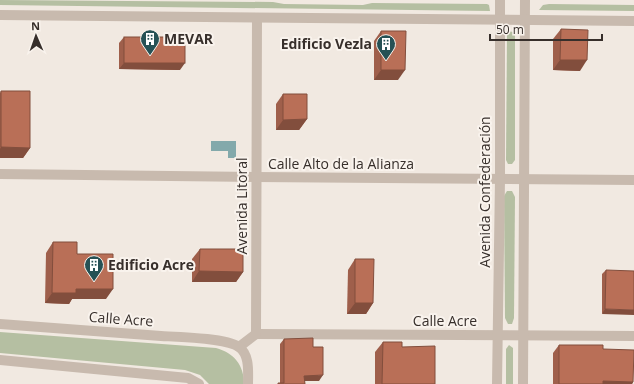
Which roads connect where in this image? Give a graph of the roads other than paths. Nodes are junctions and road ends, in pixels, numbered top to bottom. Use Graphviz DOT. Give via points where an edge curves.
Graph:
graph roads {
  1 [pos="500,0"];
  2 [pos="525,0"];
  3 [pos="0,15"];
  4 [pos="257,18"];
  5 [pos="499,20"];
  6 [pos="524,20"];
  7 [pos="634,22"];
  8 [pos="0,174"];
  9 [pos="256,178"];
  10 [pos="500,179"];
  11 [pos="525,180"];
  12 [pos="634,180"];
  13 [pos="0,324"];
  14 [pos="256,334"];
  15 [pos="498,335"];
  16 [pos="524,336"];
  17 [pos="634,336"];
  18 [pos="239,348"];
  19 [pos="0,360"];
  20 [pos="199,384"];
  21 [pos="248,384"];
  22 [pos="497,384"];
  23 [pos="523,384"];
  1 -- 5 [label="street, Avenida Confederación"];
  2 -- 6 [label="street"];
  3 -- 4 [label="street"];
  4 -- 5 [label="street"];
  4 -- 9 [label="street, Avenida Litoral"];
  5 -- 6 [label="street"];
  5 -- 10 [label="street, Avenida Confederación"];
  6 -- 7 [label="street"];
  6 -- 11 [label="street"];
  8 -- 9 [label="street, Calle Alto de la Alianza"];
  9 -- 10 [label="street, Calle Alto de la Alianza"];
  9 -- 14 [label="street, Avenida Litoral"];
  10 -- 11 [label="street, Calle Alto de la Alianza"];
  10 -- 15 [label="street, Avenida Confederación"];
  11 -- 12 [label="street, Calle Alto de la Alianza"];
  11 -- 16 [label="street"];
  13 -- 18 [label="street, Calle Acre" via="187,338 226,342"];
  14 -- 15 [label="street, Calle Acre"];
  14 -- 18 [label="street"];
  15 -- 16 [label="street, Calle Acre"];
  15 -- 22 [label="street, Avenida Confederación"];
  16 -- 17 [label="street, Calle Acre"];
  16 -- 23 [label="street"];
  18 -- 21 [label="street" via="246,356"];
  19 -- 20 [label="street" via="188,378"];
}
